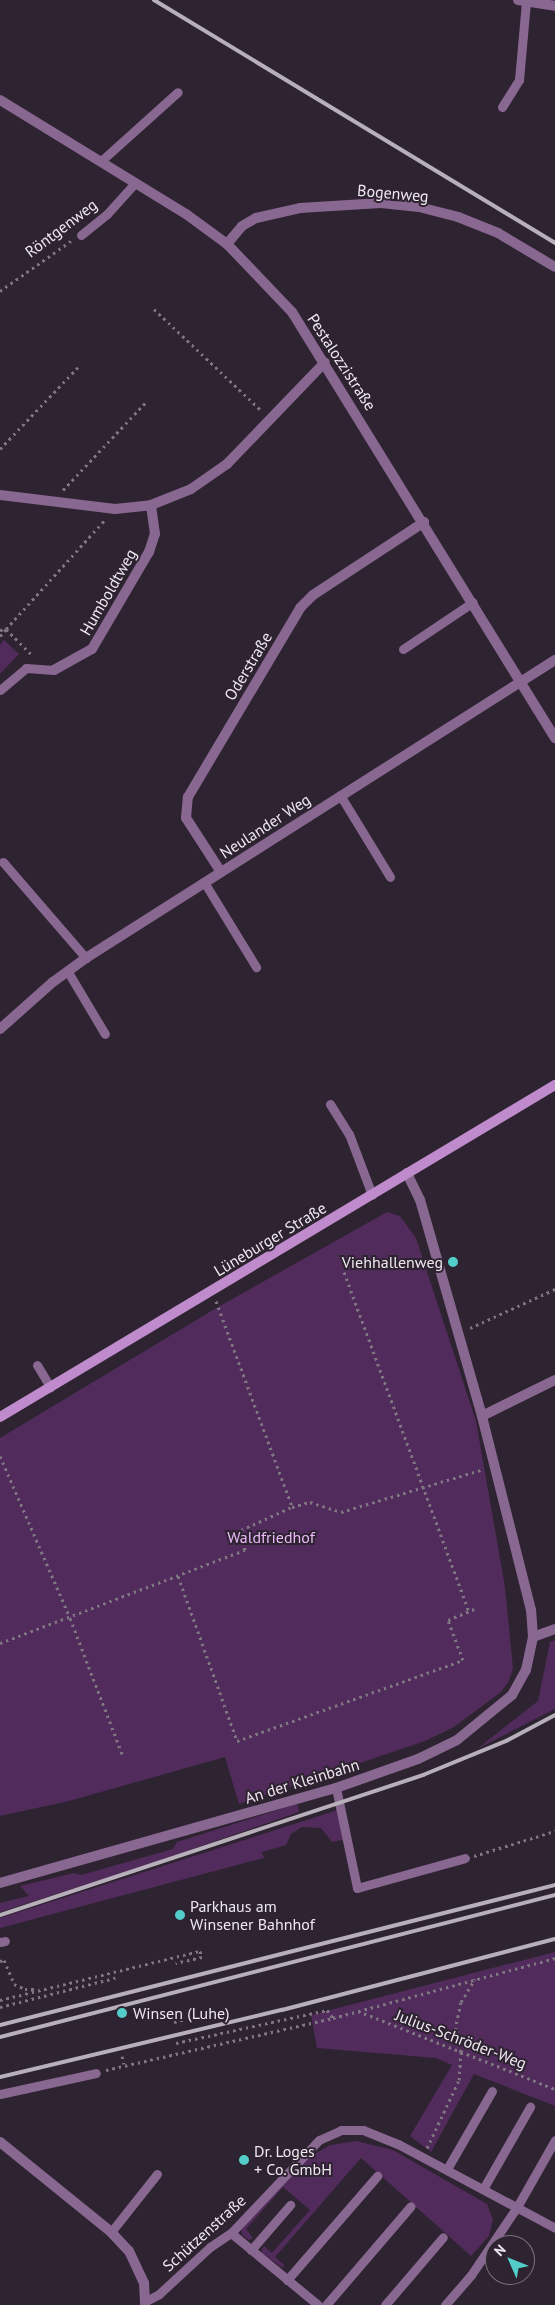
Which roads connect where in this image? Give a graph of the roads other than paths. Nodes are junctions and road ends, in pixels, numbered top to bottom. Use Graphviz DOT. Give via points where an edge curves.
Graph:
graph roads {
  1 [pos="522,1"];
  2 [pos="555,6"];
  3 [pos="178,92"];
  4 [pos="0,100"];
  5 [pos="502,107"];
  6 [pos="101,161"];
  7 [pos="135,183"];
  8 [pos="80,235"];
  9 [pos="227,244"];
  10 [pos="555,267"];
  11 [pos="325,362"];
  12 [pos="0,495"];
  13 [pos="151,505"];
  14 [pos="424,522"];
  15 [pos="473,602"];
  16 [pos="403,649"];
  17 [pos="555,660"];
  18 [pos="54,670"];
  19 [pos="520,680"];
  20 [pos="0,690"];
  21 [pos="555,738"];
  22 [pos="340,795"];
  23 [pos="4,862"];
  24 [pos="221,872"];
  25 [pos="390,877"];
  26 [pos="204,882"];
  27 [pos="86,958"];
  28 [pos="256,968"];
  29 [pos="68,972"];
  30 [pos="0,1029"];
  31 [pos="105,1034"];
  32 [pos="555,1085"];
  33 [pos="330,1104"];
  34 [pos="407,1173"];
  35 [pos="372,1195"];
  36 [pos="37,1365"];
  37 [pos="555,1380"];
  38 [pos="50,1387"];
  39 [pos="482,1416"];
  40 [pos="0,1417"];
  41 [pos="555,1629"];
  42 [pos="533,1637"];
  43 [pos="336,1788"];
  44 [pos="464,1858"];
  45 [pos="0,1883"];
  46 [pos="96,2073"];
  47 [pos="492,2091"];
  48 [pos="0,2094"];
  49 [pos="530,2107"];
  50 [pos="555,2140"];
  51 [pos="0,2142"];
  52 [pos="447,2169"];
  53 [pos="157,2174"];
  54 [pos="377,2176"];
  55 [pos="483,2189"];
  56 [pos="290,2205"];
  57 [pos="411,2206"];
  58 [pos="517,2207"];
  59 [pos="555,2228"];
  60 [pos="111,2232"];
  61 [pos="231,2233"];
  62 [pos="443,2237"];
  63 [pos="250,2250"];
  64 [pos="287,2280"];
  65 [pos="145,2303"];
  66 [pos="318,2305"];
  67 [pos="326,2305"];
  68 [pos="385,2305"];
  69 [pos="445,2305"];
  1 -- 2 [label="street"];
  1 -- 5 [label="lane" via="519,80"];
  3 -- 6 [label="lane"];
  4 -- 6 [label="street, Pestalozzistraße"];
  6 -- 7 [label="street, Pestalozzistraße"];
  7 -- 8 [label="lane, Röntgenweg" via="107,214"];
  7 -- 9 [label="street, Pestalozzistraße"];
  9 -- 10 [label="street, Bogenweg" via="242,226 256,218 300,208 381,204 419,207 458,217 498,233"];
  9 -- 11 [label="street, Pestalozzistraße" via="292,312"];
  11 -- 13 [label="street" via="227,464 191,489"];
  11 -- 14 [label="street, Pestalozzistraße"];
  12 -- 13 [label="street" via="115,509"];
  13 -- 18 [label="street, Humboldtweg" via="154,534 149,552 92,649"];
  14 -- 15 [label="street, Pestalozzistraße"];
  14 -- 24 [label="street, Oderstraße" via="313,595 300,608 193,788 188,797 186,818"];
  15 -- 16 [label="lane"];
  15 -- 19 [label="street, Pestalozzistraße"];
  17 -- 19 [label="street, Neulander Weg"];
  18 -- 20 [label="lane" via="26,668"];
  19 -- 21 [label="street, Pestalozzistraße"];
  19 -- 22 [label="street, Neulander Weg"];
  22 -- 24 [label="street, Neulander Weg"];
  22 -- 25 [label="lane"];
  23 -- 27 [label="lane"];
  24 -- 26 [label="street, Neulander Weg"];
  26 -- 27 [label="street, Neulander Weg"];
  26 -- 28 [label="lane"];
  27 -- 29 [label="street, Neulander Weg"];
  29 -- 30 [label="street, Neulander Weg"];
  29 -- 31 [label="lane"];
  32 -- 34 [label="main road, Lüneburger Straße"];
  33 -- 35 [label="lane" via="349,1134"];
  34 -- 35 [label="main road, Lüneburger Straße"];
  34 -- 39 [label="street" via="420,1200"];
  35 -- 38 [label="main road, Lüneburger Straße"];
  36 -- 38 [label="lane"];
  37 -- 39 [label="street"];
  38 -- 40 [label="main road, Lüneburger Straße"];
  39 -- 42 [label="street" via="531,1610"];
  41 -- 42 [label="street"];
  42 -- 43 [label="street, An der Kleinbahn" via="528,1666 512,1695 457,1740 418,1759"];
  43 -- 44 [label="lane" via="357,1888"];
  43 -- 45 [label="street, An der Kleinbahn"];
  46 -- 48 [label="lane"];
  47 -- 52 [label="lane"];
  49 -- 55 [label="lane"];
  50 -- 58 [label="lane"];
  51 -- 60 [label="street, Schützenstraße"];
  52 -- 55 [label="lane"];
  52 -- 61 [label="lane, Schützenstraße" via="364,2130 341,2130 319,2140"];
  53 -- 60 [label="lane"];
  54 -- 64 [label="lane"];
  55 -- 58 [label="lane"];
  56 -- 63 [label="lane"];
  57 -- 67 [label="lane"];
  58 -- 59 [label="lane"];
  58 -- 69 [label="lane" via="471,2275"];
  60 -- 65 [label="street, Schützenstraße" via="139,2267"];
  61 -- 63 [label="lane"];
  61 -- 65 [label="lane, Schützenstraße"];
  62 -- 68 [label="lane"];
  63 -- 64 [label="lane"];
  64 -- 66 [label="lane"];
}
